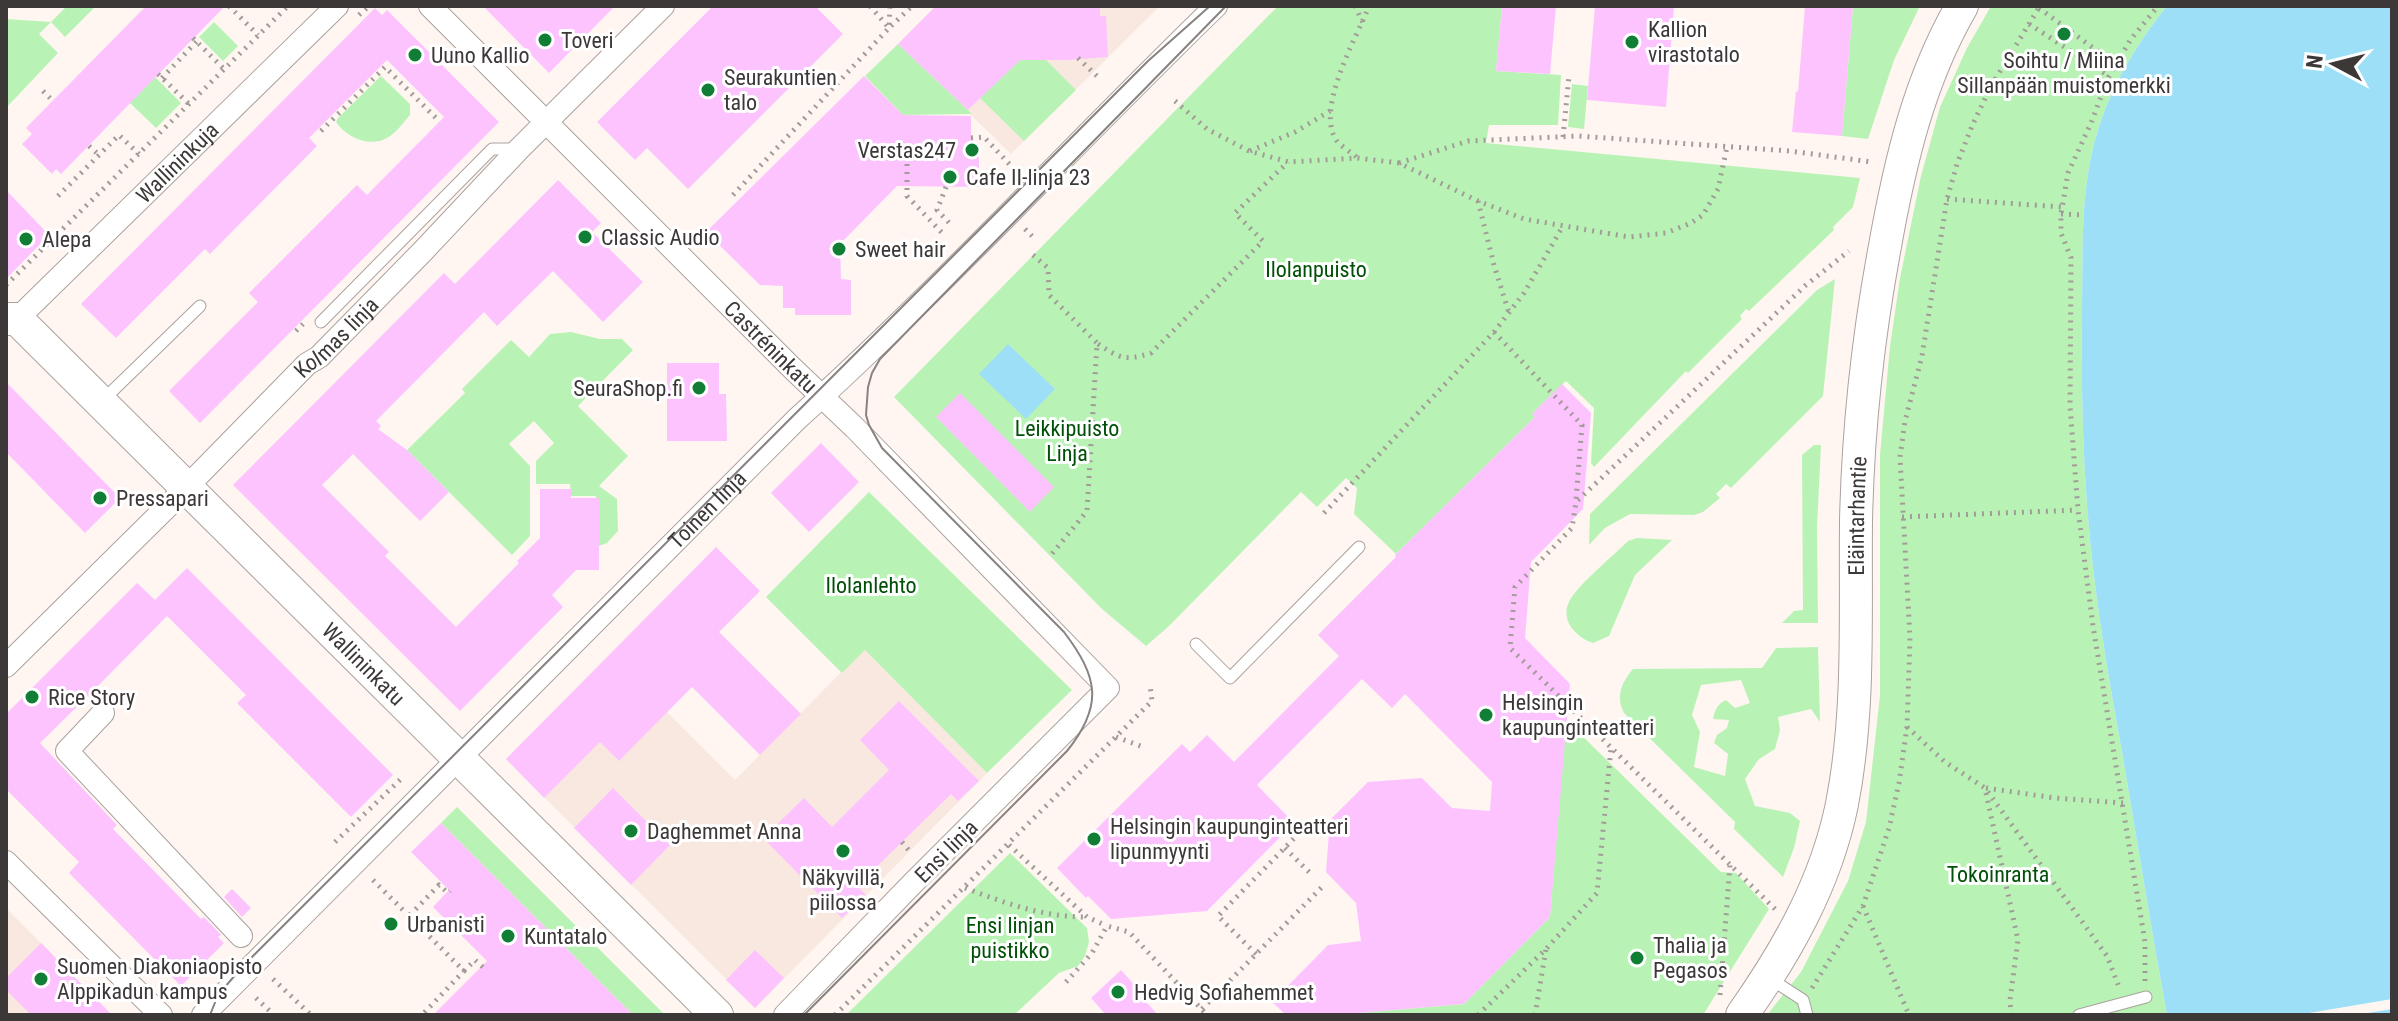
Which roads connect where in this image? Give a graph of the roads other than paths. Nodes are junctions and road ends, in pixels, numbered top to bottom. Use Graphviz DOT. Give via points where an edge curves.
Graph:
graph roads {
  1 [pos="337,6"];
  2 [pos="430,6"];
  3 [pos="663,6"];
  4 [pos="1216,6"];
  5 [pos="1962,6"];
  6 [pos="546,122"];
  7 [pos="519,149"];
  8 [pos="200,306"];
  9 [pos="11,319"];
  10 [pos="321,322"];
  11 [pos="821,397"];
  12 [pos="100,403"];
  13 [pos="186,487"];
  14 [pos="1359,547"];
  15 [pos="1196,644"];
  16 [pos="6,666"];
  17 [pos="1108,688"];
  18 [pos="103,713"];
  19 [pos="458,759"];
  20 [pos="6,862"];
  21 [pos="241,936"];
  22 [pos="261,957"];
  23 [pos="1768,977"];
  24 [pos="2146,997"];
  25 [pos="1731,1006"];
  26 [pos="161,1015"];
  27 [pos="203,1015"];
  28 [pos="717,1015"];
  29 [pos="785,1015"];
  30 [pos="1807,1015"];
  31 [pos="2079,1015"];
  1 -- 9 [label="street, Wallininkuja"];
  2 -- 6 [label="street, Castréninkatu"];
  3 -- 6 [label="street, Kolmas linja"];
  4 -- 11 [label="street, Toinen linja"];
  5 -- 23 [label="main road, Eläintarhantie" via="1909,134 1873,309 1860,417 1852,735 1842,805 1807,910"];
  6 -- 7 [label="street, Kolmas linja"];
  6 -- 11 [label="street, Castréninkatu"];
  7 -- 10 [label="lane" via="492,149"];
  7 -- 13 [label="street, Kolmas linja"];
  8 -- 12 [label="lane"];
  9 -- 12 [label="main road, Wallininkatu"];
  11 -- 17 [label="street, Castréninkatu"];
  11 -- 19 [label="street, Toinen linja"];
  12 -- 13 [label="main road, Wallininkatu"];
  13 -- 16 [label="street, Kolmas linja"];
  13 -- 19 [label="main road, Wallininkatu"];
  14 -- 15 [label="lane" via="1230,678"];
  17 -- 29 [label="street, Ensi linja"];
  18 -- 21 [label="street" via="67,751"];
  19 -- 22 [label="street, Toinen linja"];
  19 -- 28 [label="main road, Wallininkatu"];
  20 -- 26 [label="street"];
  21 -- 22 [label="lane"];
  22 -- 27 [label="street, Toinen linja"];
  23 -- 25 [label="main road, Eläintarhantie"];
  23 -- 30 [label="lane" via="1803,1000"];
  24 -- 31 [label="lane"];
}
